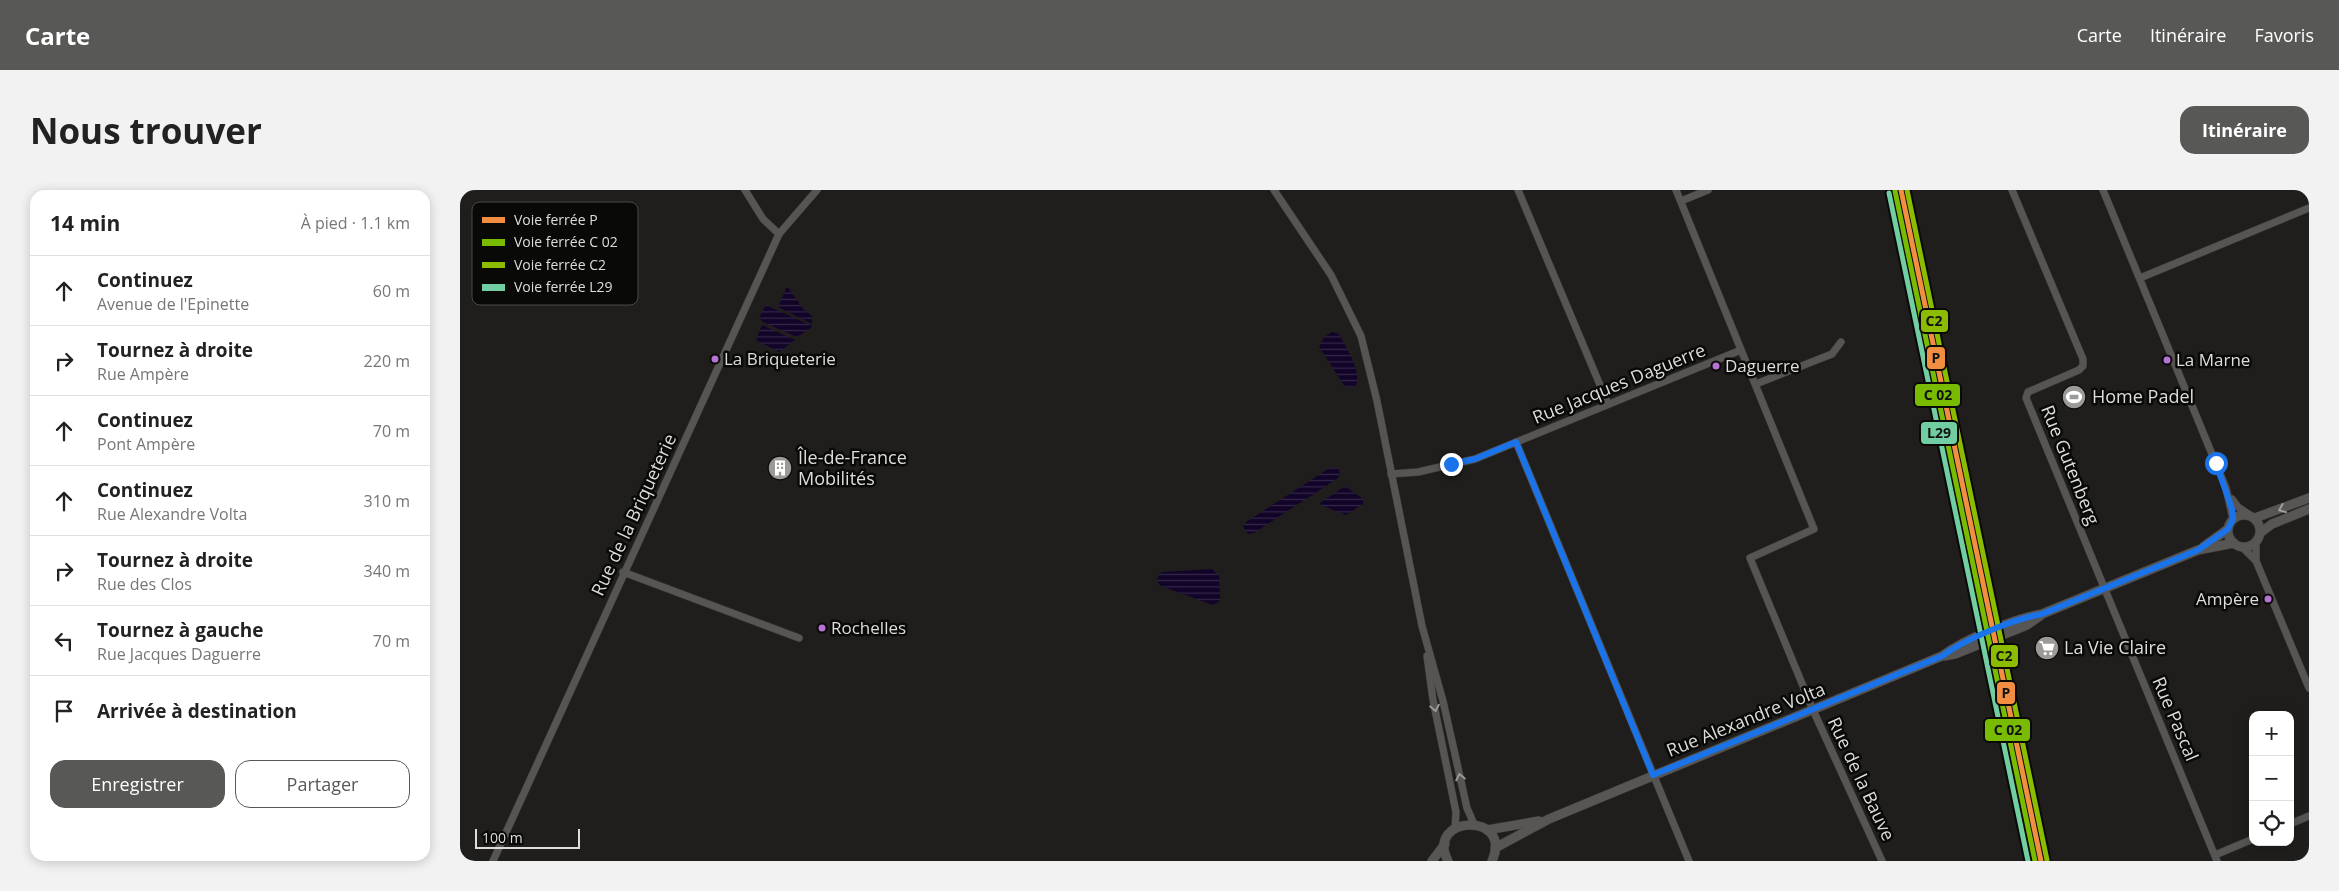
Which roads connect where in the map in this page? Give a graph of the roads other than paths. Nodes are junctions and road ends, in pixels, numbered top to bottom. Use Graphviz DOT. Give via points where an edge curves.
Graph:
graph roads {
  1 [pos="745,190"];
  2 [pos="817,190"];
  3 [pos="1274,190"];
  4 [pos="1518,190"];
  5 [pos="1676,190"];
  6 [pos="1708,190"];
  7 [pos="2012,190"];
  8 [pos="2103,190"];
  9 [pos="1681,201"];
  10 [pos="2309,208"];
  11 [pos="779,234"];
  12 [pos="2140,278"];
  13 [pos="1841,342"];
  14 [pos="1742,350"];
  15 [pos="1756,384"];
  16 [pos="1608,404"];
  17 [pos="1516,442"];
  18 [pos="1391,474"];
  19 [pos="2226,488"];
  20 [pos="2309,498"];
  21 [pos="2309,509"];
  22 [pos="2253,517"];
  23 [pos="2233,519"];
  24 [pos="2228,529"];
  25 [pos="2258,537"];
  26 [pos="2238,545"];
  27 [pos="2198,550"];
  28 [pos="2256,560"];
  29 [pos="624,572"];
  30 [pos="2105,588"];
  31 [pos="1422,626"];
  32 [pos="799,638"];
  33 [pos="2309,688"];
  34 [pos="1813,710"];
  35 [pos="1653,775"];
  36 [pos="2309,816"];
  37 [pos="1549,819"];
  38 [pos="2294,822"];
  39 [pos="1474,824"];
  40 [pos="1456,828"];
  41 [pos="1486,830"];
  42 [pos="2249,841"];
  43 [pos="1445,844"];
  44 [pos="1495,848"];
  45 [pos="2216,858"];
  46 [pos="493,861"];
  47 [pos="1432,861"];
  48 [pos="1448,861"];
  49 [pos="1492,861"];
  50 [pos="1689,861"];
  51 [pos="1882,861"];
  1 -- 11 [label="street" via="763,219"];
  2 -- 11 [label="street, Rue de la Briqueterie"];
  3 -- 18 [label="street" via="1331,275 1361,336"];
  4 -- 16 [label="street"];
  5 -- 9 [label="street"];
  6 -- 9 [label="street"];
  7 -- 30 [label="street, Rue Gutenberg" via="2083,359 2079,370 2028,392 2026,398"];
  8 -- 12 [label="street"];
  9 -- 14 [label="street"];
  10 -- 12 [label="street"];
  11 -- 29 [label="street, Rue de la Briqueterie"];
  12 -- 19 [label="street"];
  13 -- 15 [label="street" via="1832,354"];
  14 -- 15 [label="street"];
  14 -- 16 [label="street, Rue Jacques Daguerre"];
  15 -- 34 [label="street, Rue de la Bauve" via="1814,529 1750,558"];
  16 -- 17 [label="street, Rue Jacques Daguerre"];
  17 -- 18 [label="street, Rue Jacques Daguerre" via="1475,459 1418,472"];
  17 -- 35 [label="street"];
  18 -- 31 [label="street"];
  19 -- 22 [label="street" via="2238,508"];
  19 -- 23 [label="street"];
  20 -- 22 [label="main road, one-way"];
  21 -- 25 [label="main road" via="2272,524"];
  22 -- 23 [label="main road" via="2241,514"];
  22 -- 25 [label="main road" via="2258,522"];
  23 -- 24 [label="main road"];
  24 -- 26 [label="main road" via="2228,534"];
  24 -- 27 [label="main road"];
  25 -- 26 [label="main road" via="2250,546"];
  25 -- 28 [label="street"];
  26 -- 27 [label="main road"];
  26 -- 28 [label="street"];
  27 -- 30 [label="main road, Rue Alexandre Volta"];
  28 -- 33 [label="street"];
  29 -- 32 [label="street"];
  29 -- 46 [label="street, Rue de la Briqueterie"];
  30 -- 34 [label="main road, Rue Alexandre Volta"];
  30 -- 45 [label="street, Rue Pascal"];
  39 -- 31 [label="street, one-way" via="1466,808 1443,701"];
  31 -- 40 [label="street, one-way" via="1456,812"];
  34 -- 35 [label="main road, Rue Alexandre Volta"];
  34 -- 51 [label="street, Rue de la Bauve"];
  35 -- 37 [label="main road, Rue Alexandre Volta"];
  35 -- 50 [label="street"];
  36 -- 38 [label="street"];
  37 -- 41 [label="main road, Rue Alexandre Volta"];
  37 -- 44 [label="main road, Rue Alexandre Volta"];
  39 -- 40 [label="main road"];
  39 -- 41 [label="main road"];
  40 -- 43 [label="main road"];
  41 -- 44 [label="main road"];
  42 -- 45 [label="street"];
  43 -- 47 [label="main road"];
  43 -- 48 [label="main road"];
  44 -- 49 [label="main road"];
}
